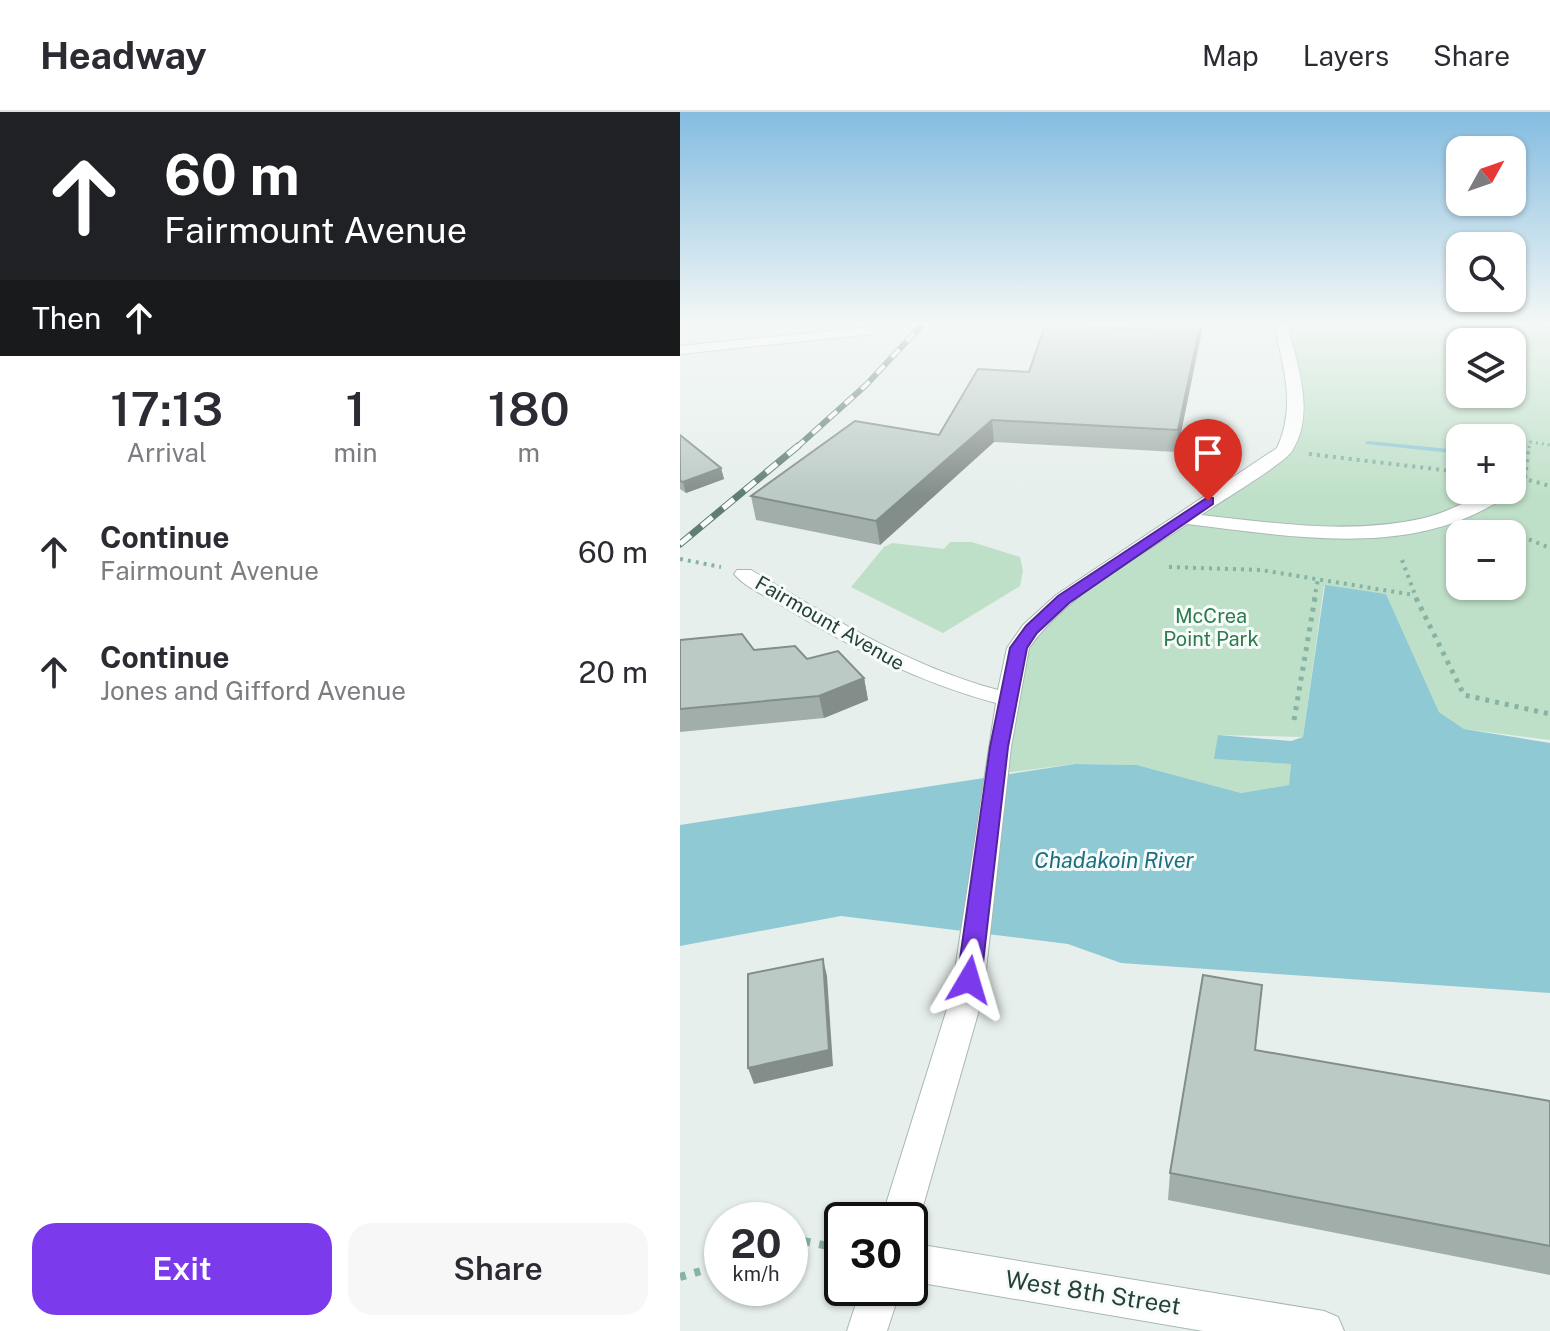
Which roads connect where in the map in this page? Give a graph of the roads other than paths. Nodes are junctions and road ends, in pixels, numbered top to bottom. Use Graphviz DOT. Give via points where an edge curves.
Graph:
graph roads {
  1 [pos="1293,382"];
  2 [pos="1477,504"];
  3 [pos="1183,518"];
  4 [pos="734,572"];
  5 [pos="1007,699"];
  6 [pos="905,1202"];
  7 [pos="928,1265"];
  8 [pos="875,1306"];
  9 [pos="867,1331"];
  10 [pos="1324,1331"];
  1 -- 3 [label="street" via="1298,415 1284,451"];
  2 -- 3 [label="street" via="1402,531 1375,534 1307,533"];
  3 -- 5 [label="street" via="1063,599 1031,630 1018,648"];
  4 -- 5 [label="street, Fairmount Avenue" via="906,668"];
  5 -- 6 [label="street" via="967,996"];
  7 -- 10 [label="street, West 8th Street"];
  8 -- 9 [label="street"];
}
